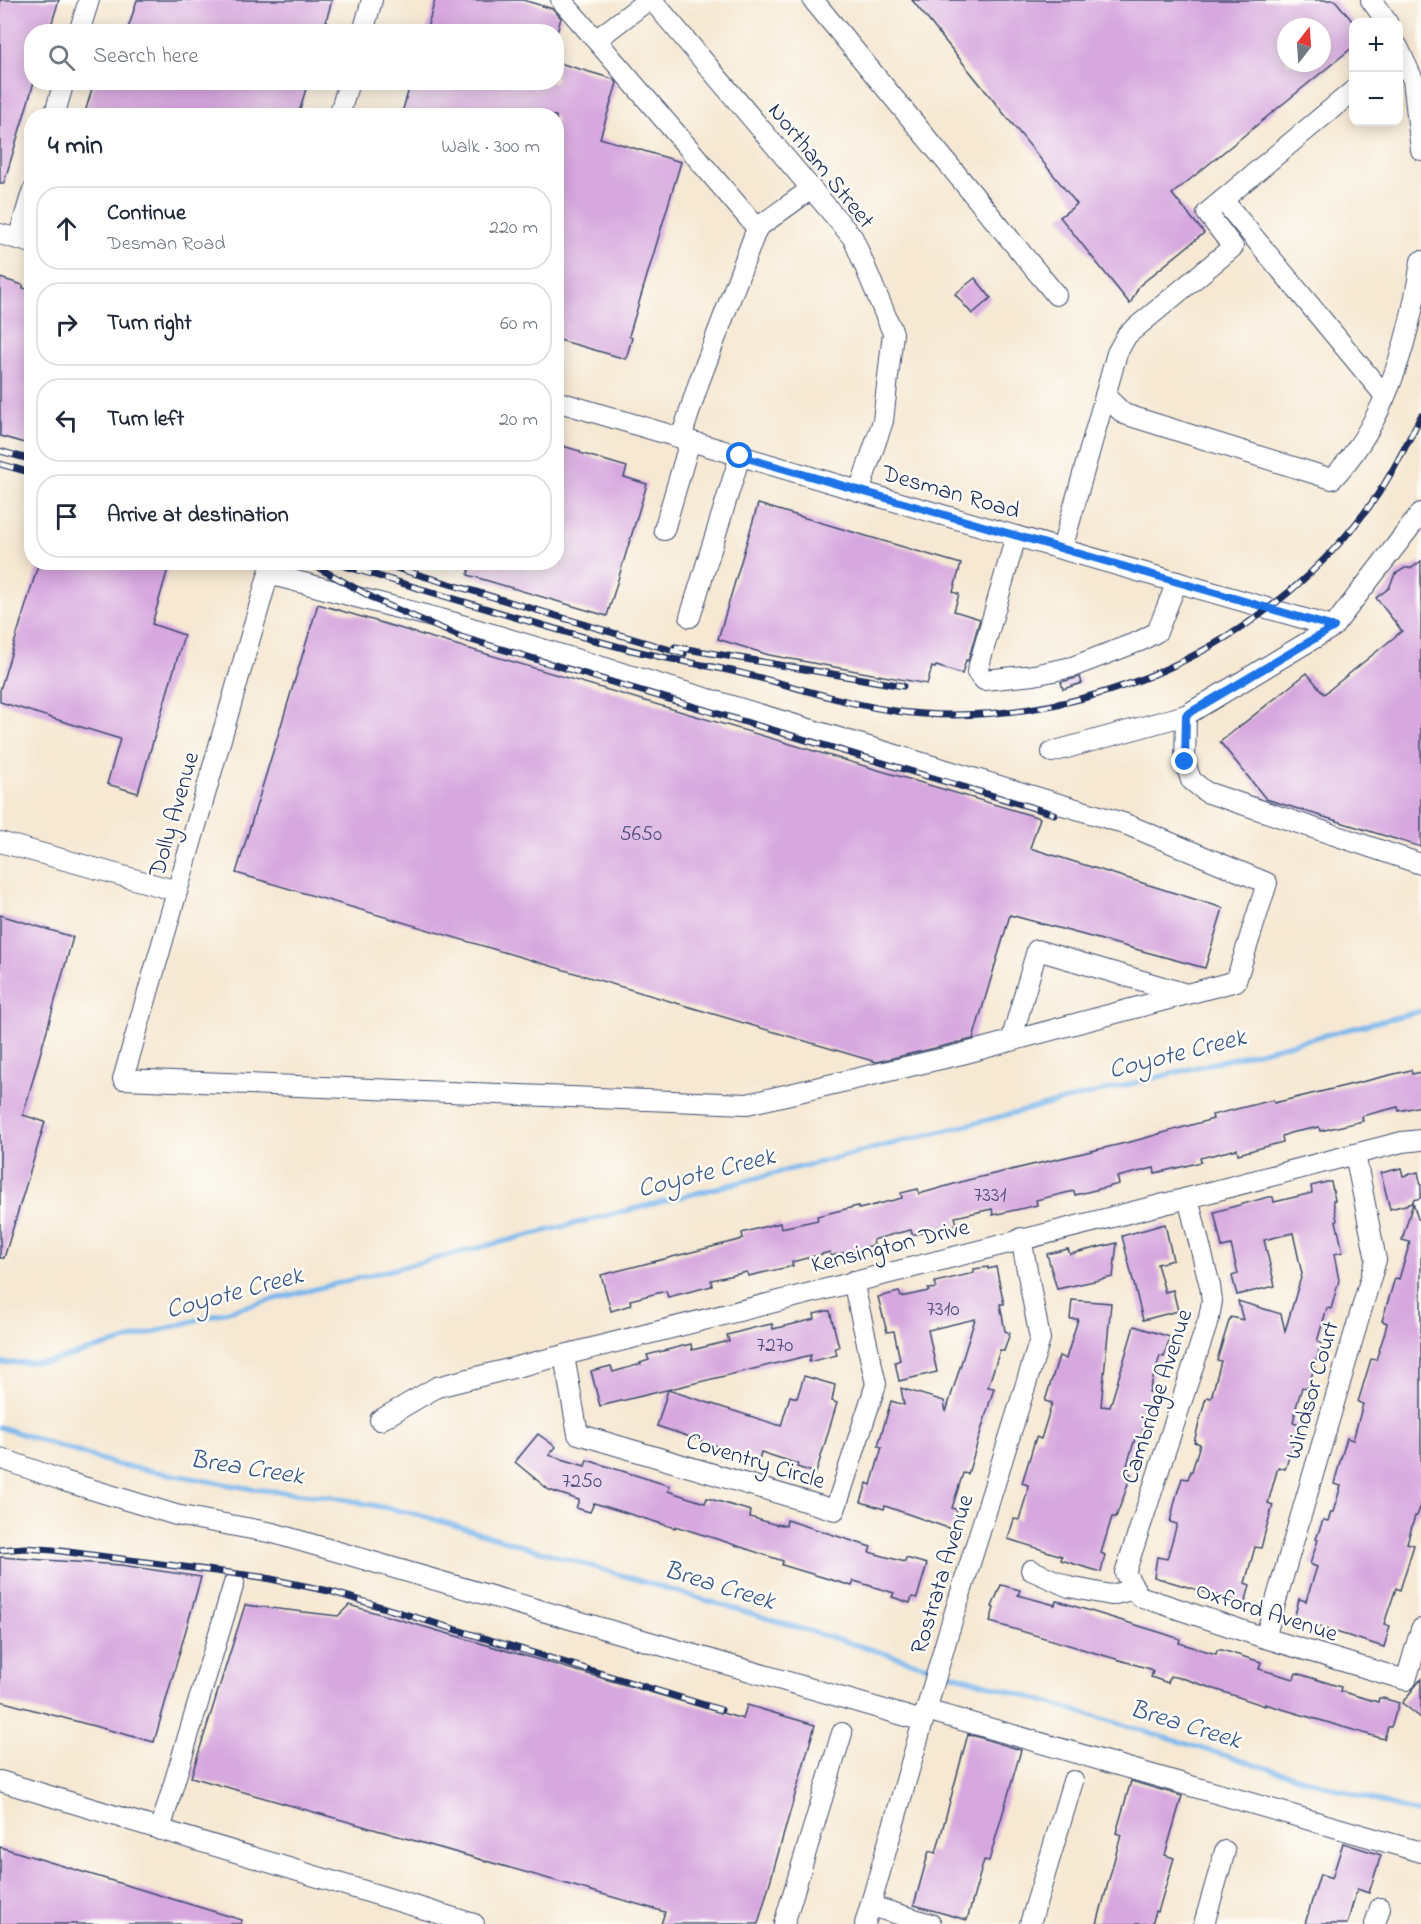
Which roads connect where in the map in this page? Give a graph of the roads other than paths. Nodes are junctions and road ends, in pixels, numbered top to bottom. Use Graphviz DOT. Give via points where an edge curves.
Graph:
graph roads {
  1 [pos="89,0"];
  2 [pos="372,0"];
  3 [pos="561,0"];
  4 [pos="650,0"];
  5 [pos="813,0"];
  6 [pos="1371,0"];
  7 [pos="1384,18"];
  8 [pos="82,24"];
  9 [pos="365,24"];
  10 [pos="596,40"];
  11 [pos="1403,59"];
  12 [pos="62,90"];
  13 [pos="347,90"];
  14 [pos="1349,93"];
  15 [pos="56,108"];
  16 [pos="341,108"];
  17 [pos="1421,150"];
  18 [pos="811,189"];
  19 [pos="1223,200"];
  20 [pos="24,216"];
  21 [pos="757,228"];
  22 [pos="16,239"];
  23 [pos="1421,261"];
  24 [pos="1056,295"];
  25 [pos="1105,396"];
  26 [pos="1385,396"];
  27 [pos="564,403"];
  28 [pos="686,440"];
  29 [pos="740,456"];
  30 [pos="859,492"];
  31 [pos="1421,513"];
  32 [pos="664,530"];
  33 [pos="1016,536"];
  34 [pos="1062,549"];
  35 [pos="270,570"];
  36 [pos="278,570"];
  37 [pos="1177,582"];
  38 [pos="690,616"];
  39 [pos="1334,627"];
  40 [pos="1186,715"];
  41 [pos="1052,752"];
  42 [pos="0,842"];
  43 [pos="1421,864"];
  44 [pos="177,891"];
  45 [pos="1187,994"];
  46 [pos="1011,1041"];
  47 [pos="1421,1140"];
  48 [pos="1354,1154"];
  49 [pos="1188,1198"];
  50 [pos="1021,1238"];
  51 [pos="853,1281"];
  52 [pos="564,1356"];
  53 [pos="380,1420"];
  54 [pos="0,1458"];
  55 [pos="1031,1570"];
  56 [pos="1130,1581"];
  57 [pos="234,1583"];
  58 [pos="1421,1629"];
  59 [pos="1265,1638"];
  60 [pos="925,1713"];
  61 [pos="842,1733"];
  62 [pos="0,1781"];
  63 [pos="1073,1781"];
  64 [pos="160,1830"];
  65 [pos="1225,1851"];
  66 [pos="1421,1852"];
  67 [pos="868,1915"];
  68 [pos="474,1924"];
  69 [pos="784,1924"];
  70 [pos="931,1924"];
  71 [pos="1030,1924"];
  72 [pos="1204,1924"];
  1 -- 8 [label="street"];
  2 -- 9 [label="street"];
  3 -- 10 [label="street"];
  4 -- 10 [label="street"];
  4 -- 18 [label="street, Northam Street"];
  5 -- 24 [label="street"];
  6 -- 7 [label="street"];
  10 -- 21 [label="street"];
  11 -- 17 [label="street" via="1413,80"];
  12 -- 15 [label="street"];
  13 -- 16 [label="street"];
  14 -- 19 [label="street"];
  18 -- 21 [label="street"];
  18 -- 30 [label="street, Northam Street" via="853,238 893,333 882,421"];
  19 -- 25 [label="street" via="1207,213 1233,247 1127,335 1117,353"];
  19 -- 26 [label="street"];
  20 -- 22 [label="street"];
  21 -- 28 [label="street" via="699,382"];
  23 -- 26 [label="street" via="1396,370"];
  25 -- 26 [label="street" via="1124,414 1332,479 1349,461"];
  25 -- 34 [label="street"];
  27 -- 28 [label="street, Desman Road"];
  28 -- 29 [label="street, Desman Road"];
  28 -- 32 [label="street"];
  29 -- 30 [label="street, Desman Road"];
  29 -- 38 [label="street"];
  30 -- 33 [label="street, Desman Road"];
  31 -- 39 [label="street"];
  33 -- 34 [label="street, Desman Road"];
  33 -- 37 [label="street" via="977,672 984,680 1072,667 1140,641 1157,632"];
  34 -- 37 [label="street, Desman Road"];
  35 -- 44 [label="street, Dolly Avenue"];
  36 -- 45 [label="street" via="1123,823 1267,883 1236,981"];
  37 -- 39 [label="street, Desman Road"];
  39 -- 40 [label="street"];
  40 -- 41 [label="street"];
  40 -- 43 [label="street" via="1185,762 1191,780 1206,792"];
  42 -- 44 [label="street"];
  44 -- 46 [label="street, Dolly Avenue" via="123,1080 747,1104"];
  45 -- 46 [label="street"];
  45 -- 46 [label="street" via="1037,950"];
  47 -- 48 [label="street, Kensington Drive"];
  48 -- 49 [label="street, Kensington Drive"];
  48 -- 59 [label="street, Windsor Court" via="1376,1260"];
  49 -- 50 [label="street, Kensington Drive"];
  49 -- 56 [label="street, Cambridge Avenue" via="1212,1301"];
  50 -- 51 [label="street, Kensington Drive"];
  50 -- 60 [label="street, Rostrata Avenue" via="1040,1339"];
  51 -- 52 [label="street, Kensington Drive"];
  51 -- 52 [label="street, Coventry Circle" via="876,1384 835,1510 578,1434"];
  52 -- 53 [label="street, Kensington Drive" via="437,1387"];
  54 -- 60 [label="street" via="176,1515 273,1533"];
  55 -- 56 [label="street" via="1069,1587 1111,1595"];
  56 -- 59 [label="street, Oxford Avenue" via="1139,1596"];
  57 -- 64 [label="street"];
  58 -- 59 [label="street, Oxford Avenue" via="1406,1680"];
  60 -- 66 [label="street"];
  60 -- 67 [label="street, Rostrata Avenue"];
  61 -- 69 [label="street"];
  62 -- 64 [label="street"];
  63 -- 71 [label="street"];
  64 -- 68 [label="street"];
  65 -- 72 [label="street"];
  67 -- 70 [label="street"];
}
